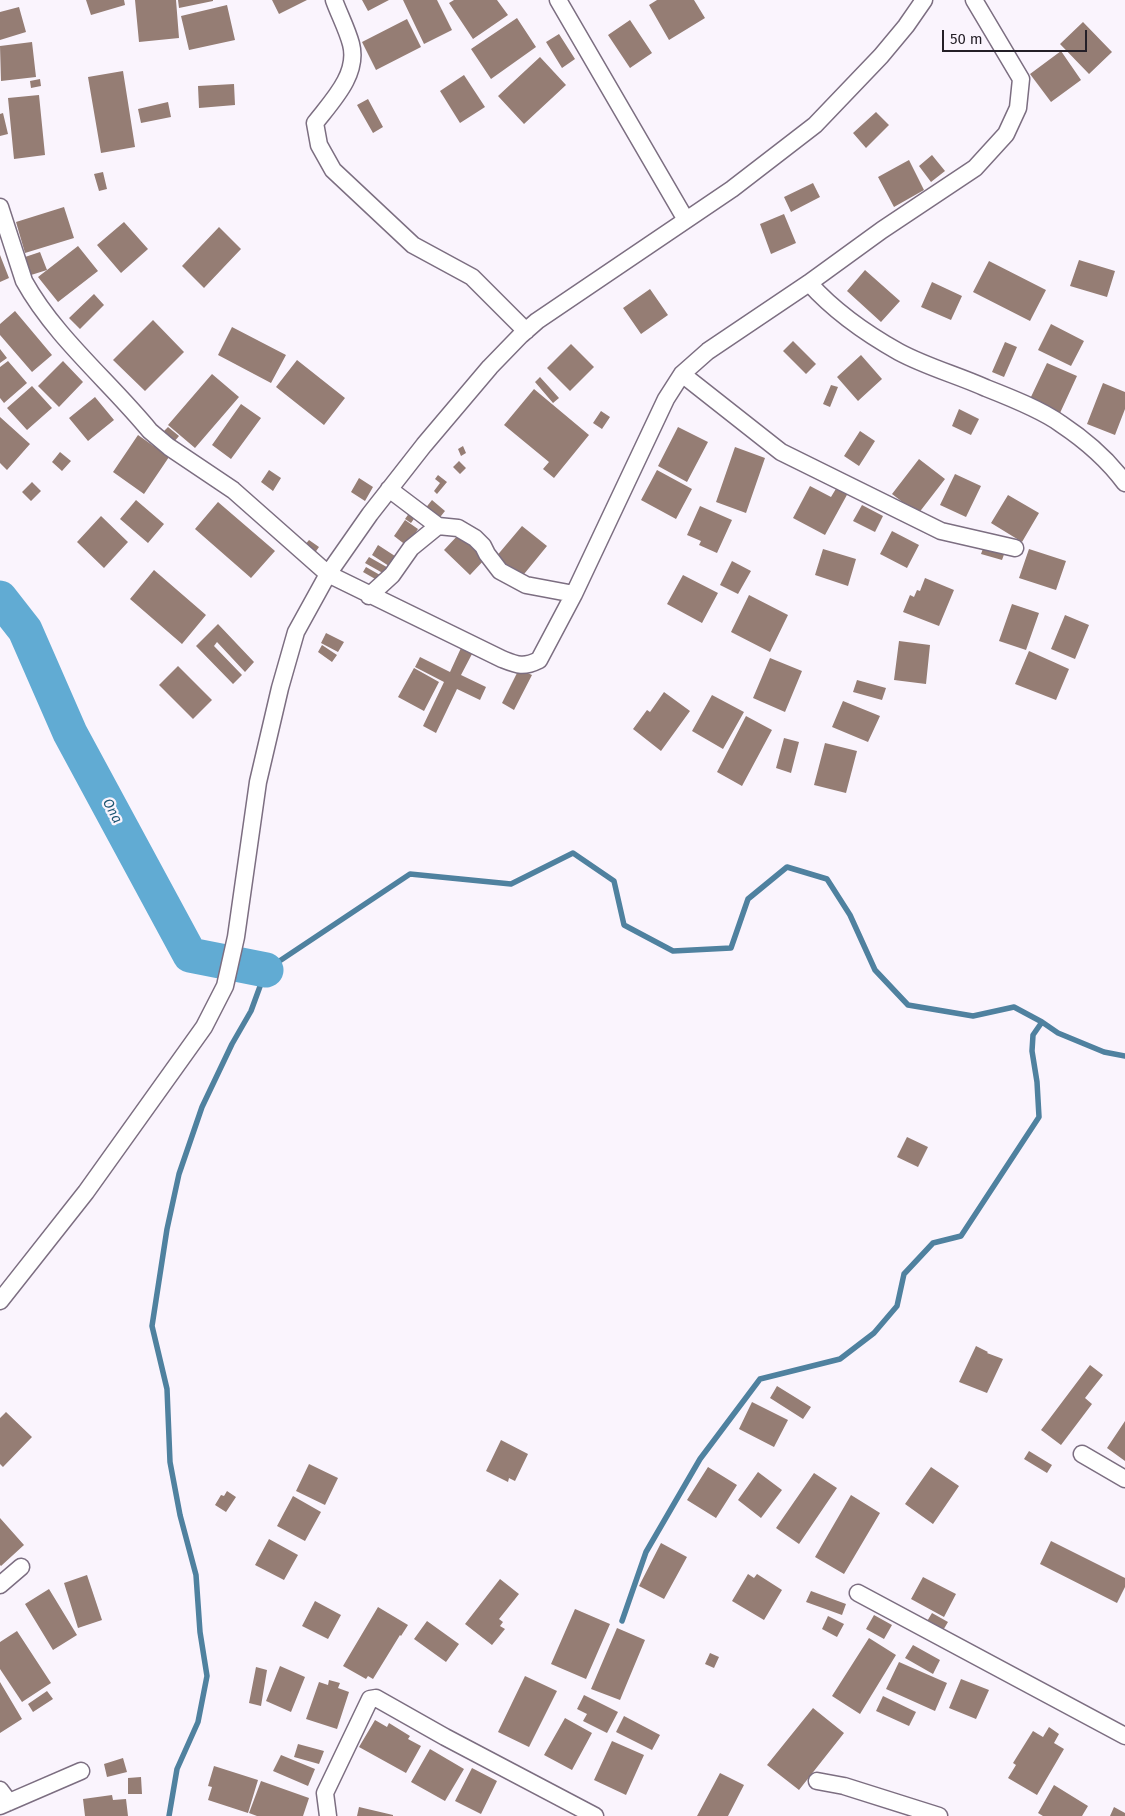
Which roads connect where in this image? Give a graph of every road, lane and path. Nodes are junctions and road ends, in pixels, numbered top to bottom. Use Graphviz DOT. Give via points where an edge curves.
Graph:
graph roads {
  1 [pos="334,0"];
  2 [pos="558,0"];
  3 [pos="924,0"];
  4 [pos="974,0"];
  5 [pos="0,207"];
  6 [pos="686,220"];
  7 [pos="809,283"];
  8 [pos="526,331"];
  9 [pos="682,374"];
  10 [pos="1125,482"];
  11 [pos="389,489"];
  12 [pos="438,526"];
  13 [pos="1015,548"];
  14 [pos="328,574"];
  15 [pos="574,594"];
  16 [pos="369,596"];
  17 [pos="0,1301"];
  18 [pos="1082,1454"];
  19 [pos="1125,1479"];
  20 [pos="21,1567"];
  21 [pos="0,1585"];
  22 [pos="858,1593"];
  23 [pos="1125,1736"];
  24 [pos="81,1771"];
  25 [pos="816,1781"];
  26 [pos="559,1797"];
  27 [pos="3,1799"];
  28 [pos="328,1816"];
  29 [pos="564,1816"];
  30 [pos="595,1816"];
  31 [pos="940,1816"];
  1 -- 8 [label="street" via="352,45 352,63 348,77 315,123 319,146 333,170 413,245 472,277"];
  2 -- 6 [label="street"];
  3 -- 6 [label="street" via="881,56 815,125"];
  4 -- 7 [label="street" via="1021,80 1018,108 1006,134 975,168"];
  5 -- 14 [label="street" via="24,281 55,326 150,431 233,490"];
  6 -- 8 [label="street"];
  7 -- 9 [label="street" via="708,351"];
  7 -- 10 [label="street" via="834,310 899,352 986,387 1061,423 1110,463"];
  8 -- 11 [label="street" via="490,367"];
  9 -- 13 [label="street" via="782,452 941,531"];
  9 -- 15 [label="street" via="662,407"];
  11 -- 12 [label="street"];
  11 -- 14 [label="street"];
  12 -- 15 [label="street" via="467,532 483,546 500,571 526,586"];
  12 -- 16 [label="street" via="411,548 392,575"];
  14 -- 16 [label="street"];
  14 -- 17 [label="street" via="296,632 280,688 258,782 236,937 225,986 204,1028 86,1192"];
  15 -- 16 [label="street" via="538,660 528,666 502,659"];
  18 -- 19 [label="street"];
  20 -- 21 [label="street"];
  22 -- 23 [label="street"];
  24 -- 27 [label="street"];
  25 -- 31 [label="street" via="844,1786"];
  26 -- 28 [label="street" via="376,1698 370,1699 325,1793"];
  26 -- 29 [label="street"];
  26 -- 30 [label="street"];
}
